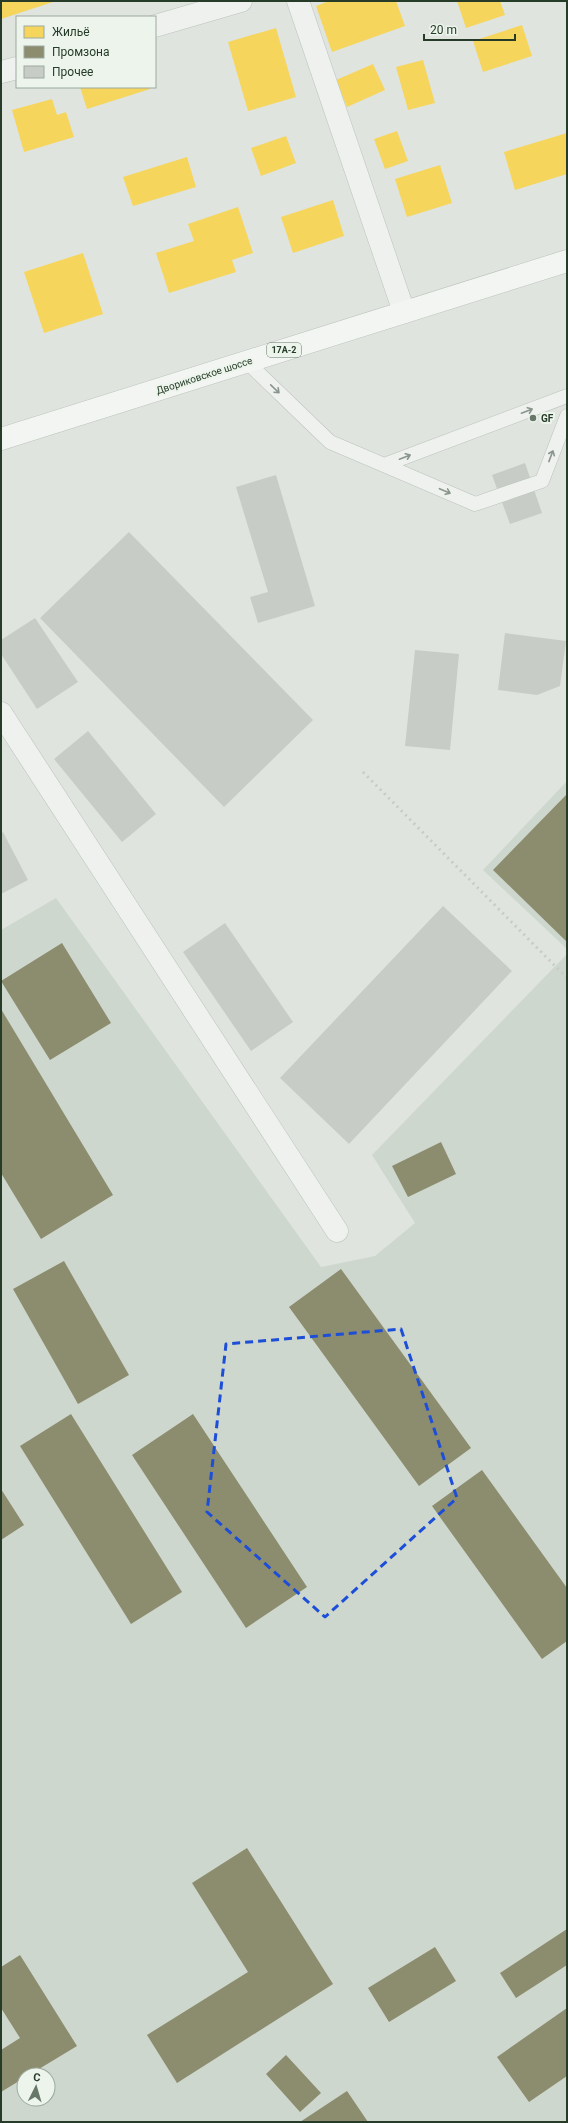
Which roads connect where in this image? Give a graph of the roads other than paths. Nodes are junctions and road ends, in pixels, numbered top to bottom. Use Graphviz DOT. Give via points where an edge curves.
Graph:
graph roads {
  1 [pos="241,1"];
  2 [pos="298,1"];
  3 [pos="156,26"];
  4 [pos="16,68"];
  5 [pos="1,72"];
  6 [pos="567,261"];
  7 [pos="404,312"];
  8 [pos="247,362"];
  9 [pos="567,396"];
  10 [pos="567,416"];
  11 [pos="1,439"];
  12 [pos="384,465"];
  13 [pos="1,713"];
  14 [pos="336,1231"];
  1 -- 3 [label="street"];
  2 -- 7 [label="street"];
  4 -- 5 [label="street"];
  6 -- 7 [label="main road, Двориковское шоссе / 17А-2"];
  7 -- 8 [label="main road, Двориковское шоссе / 17А-2"];
  8 -- 11 [label="main road, Двориковское шоссе / 17А-2"];
  8 -- 12 [label="lane, one-way" via="330,442"];
  12 -- 9 [label="lane, one-way"];
  12 -- 10 [label="lane, one-way" via="475,504 542,481"];
  13 -- 14 [label="street"];
}
